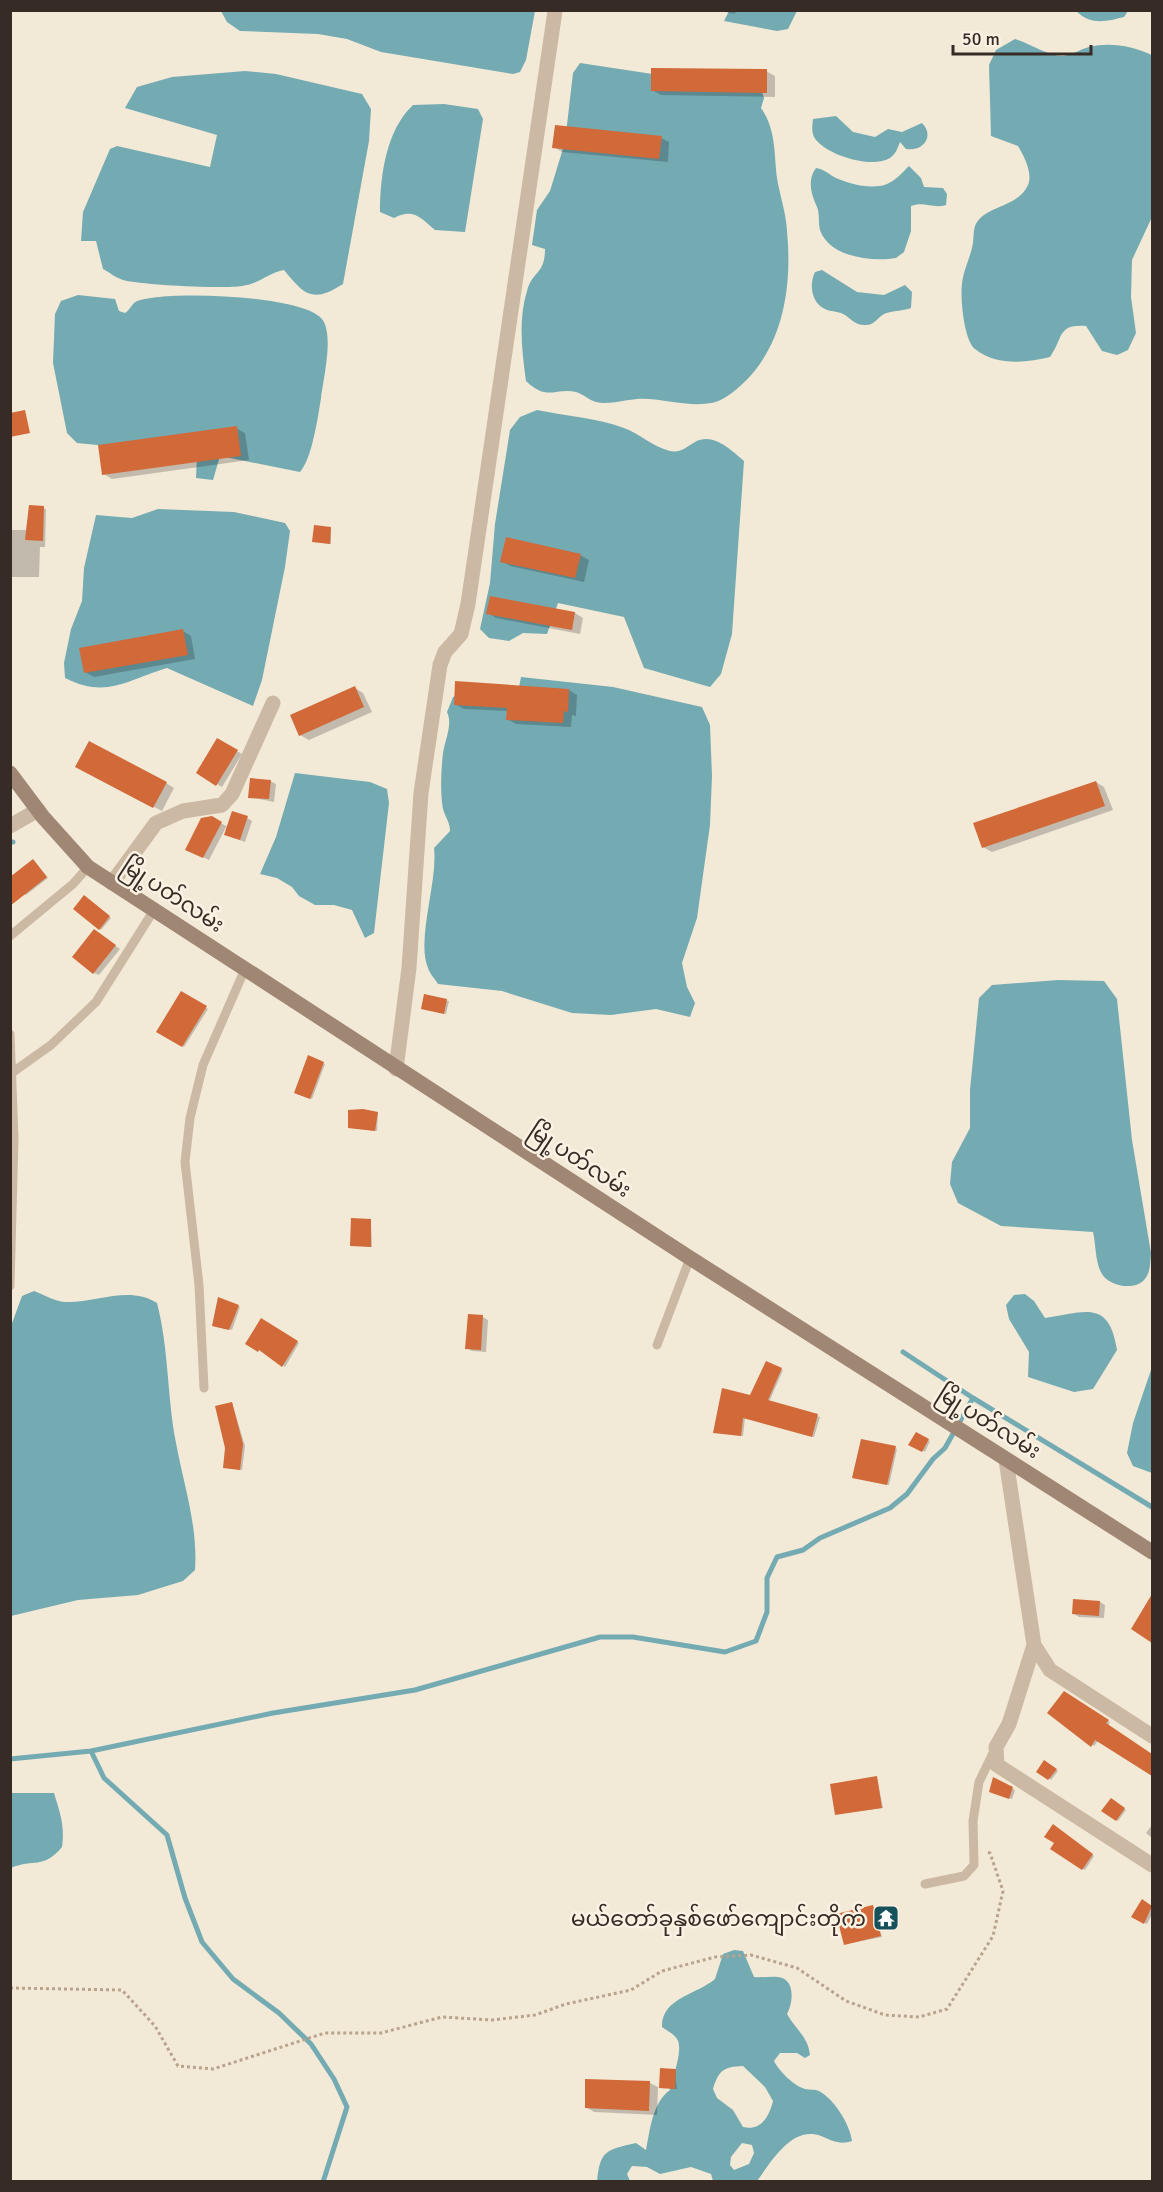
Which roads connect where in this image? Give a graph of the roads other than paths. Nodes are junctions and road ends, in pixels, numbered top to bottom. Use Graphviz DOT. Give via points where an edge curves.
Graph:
graph roads {
  1 [pos="555,11"];
  2 [pos="273,703"];
  3 [pos="13,780"];
  4 [pos="38,810"];
  5 [pos="10,826"];
  6 [pos="88,867"];
  7 [pos="112,883"];
  8 [pos="154,910"];
  9 [pos="10,936"];
  10 [pos="245,969"];
  11 [pos="10,1034"];
  12 [pos="396,1069"];
  13 [pos="13,1072"];
  14 [pos="690,1258"];
  15 [pos="10,1286"];
  16 [pos="657,1345"];
  17 [pos="204,1388"];
  18 [pos="1006,1460"];
  19 [pos="1152,1552"];
  20 [pos="1034,1645"];
  21 [pos="1152,1736"];
  22 [pos="996,1747"];
  23 [pos="1152,1865"];
  24 [pos="925,1884"];
  1 -- 12 [label="street" via="468,604 462,634 445,652 440,665 421,793 409,968"];
  2 -- 7 [label="street" via="232,794 222,805 183,811 156,823"];
  3 -- 4 [label="main road, မြို့ပတ်လမ်း"];
  4 -- 5 [label="street"];
  4 -- 6 [label="main road, မြို့ပတ်လမ်း"];
  6 -- 7 [label="main road, မြို့ပတ်လမ်း"];
  6 -- 9 [label="lane"];
  7 -- 8 [label="main road, မြို့ပတ်လမ်း"];
  8 -- 10 [label="main road, မြို့ပတ်လမ်း"];
  8 -- 13 [label="lane" via="96,1002 51,1045"];
  10 -- 12 [label="main road, မြို့ပတ်လမ်း"];
  10 -- 17 [label="lane" via="203,1065 190,1118 185,1162 199,1285"];
  11 -- 13 [label="lane"];
  12 -- 14 [label="main road, မြို့ပတ်လမ်း"];
  13 -- 15 [label="lane"];
  14 -- 16 [label="lane"];
  14 -- 18 [label="main road, မြို့ပတ်လမ်း"];
  18 -- 19 [label="main road, မြို့ပတ်လမ်း"];
  18 -- 20 [label="street"];
  20 -- 21 [label="street" via="1050,1670"];
  20 -- 22 [label="street" via="1009,1724"];
  22 -- 23 [label="street" via="997,1765"];
  22 -- 24 [label="lane" via="979,1782 973,1821 974,1865 964,1876"];
}
